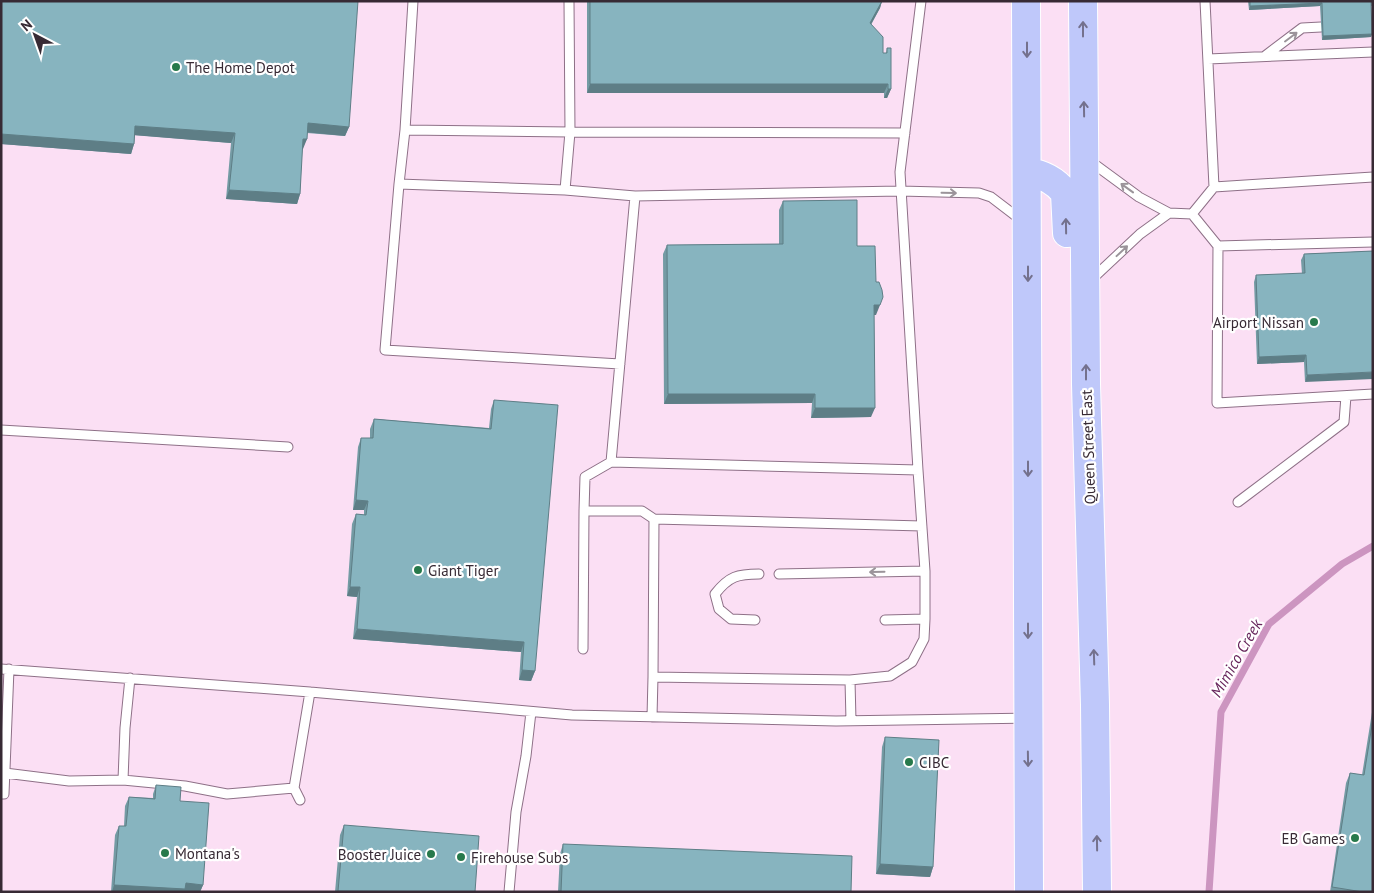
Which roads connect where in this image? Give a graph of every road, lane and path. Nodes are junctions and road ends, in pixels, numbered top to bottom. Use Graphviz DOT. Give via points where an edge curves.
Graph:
graph roads {
  1 [pos="413,1"];
  2 [pos="569,1"];
  3 [pos="921,1"];
  4 [pos="1026,1"];
  5 [pos="1083,1"];
  6 [pos="1205,1"];
  7 [pos="1321,27"];
  8 [pos="1373,52"];
  9 [pos="1265,56"];
  10 [pos="1208,59"];
  11 [pos="405,130"];
  12 [pos="570,132"];
  13 [pos="905,133"];
  14 [pos="1084,157"];
  15 [pos="1027,172"];
  16 [pos="1373,177"];
  17 [pos="399,184"];
  18 [pos="1214,187"];
  19 [pos="565,190"];
  20 [pos="900,191"];
  21 [pos="635,196"];
  22 [pos="1170,213"];
  23 [pos="1192,214"];
  24 [pos="1028,226"];
  25 [pos="1373,242"];
  26 [pos="1218,246"];
  27 [pos="1086,284"];
  28 [pos="620,364"];
  29 [pos="1373,394"];
  30 [pos="1346,396"];
  31 [pos="1,430"];
  32 [pos="288,447"];
  33 [pos="612,462"];
  34 [pos="918,470"];
  35 [pos="1238,502"];
  36 [pos="584,511"];
  37 [pos="654,519"];
  38 [pos="922,526"];
  39 [pos="925,571"];
  40 [pos="759,574"];
  41 [pos="779,574"];
  42 [pos="755,620"];
  43 [pos="885,620"];
  44 [pos="926,620"];
  45 [pos="583,649"];
  46 [pos="5,669"];
  47 [pos="653,677"];
  48 [pos="130,678"];
  49 [pos="850,680"];
  50 [pos="310,692"];
  51 [pos="531,712"];
  52 [pos="652,717"];
  53 [pos="1028,718"];
  54 [pos="4,720"];
  55 [pos="851,721"];
  56 [pos="5,773"];
  57 [pos="123,780"];
  58 [pos="294,788"];
  59 [pos="3,794"];
  60 [pos="300,800"];
  61 [pos="509,892"];
  62 [pos="1029,892"];
  63 [pos="1097,892"];
  1 -- 11 [label="lane"];
  2 -- 12 [label="lane"];
  3 -- 13 [label="lane"];
  4 -- 15 [label="main road, one-way"];
  14 -- 5 [label="main road, Queen Street East, one-way"];
  6 -- 10 [label="lane"];
  9 -- 7 [label="lane, one-way" via="1302,28"];
  8 -- 9 [label="lane"];
  9 -- 10 [label="lane"];
  10 -- 18 [label="lane"];
  11 -- 12 [label="lane"];
  11 -- 17 [label="lane"];
  12 -- 13 [label="lane"];
  12 -- 19 [label="lane"];
  13 -- 20 [label="lane"];
  22 -- 14 [label="lane, one-way" via="1140,197"];
  14 -- 27 [label="main road, Queen Street East"];
  15 -- 24 [label="main road"];
  27 -- 15 [label="main road, one-way" via="1067,265 1066,193 1051,179"];
  16 -- 18 [label="lane"];
  17 -- 19 [label="lane"];
  17 -- 28 [label="lane" via="385,350"];
  18 -- 23 [label="lane"];
  19 -- 21 [label="lane"];
  20 -- 21 [label="lane"];
  20 -- 24 [label="lane, one-way" via="979,193 991,197"];
  20 -- 34 [label="lane"];
  21 -- 28 [label="lane"];
  22 -- 23 [label="lane"];
  27 -- 22 [label="lane, one-way" via="1140,234"];
  23 -- 26 [label="lane"];
  24 -- 53 [label="main road, one-way"];
  25 -- 26 [label="lane"];
  26 -- 30 [label="lane" via="1217,404"];
  63 -- 27 [label="main road, Queen Street East, one-way"];
  28 -- 33 [label="lane"];
  29 -- 30 [label="lane"];
  30 -- 35 [label="lane" via="1344,422"];
  31 -- 32 [label="lane"];
  33 -- 34 [label="lane"];
  33 -- 36 [label="lane" via="585,477"];
  34 -- 38 [label="lane"];
  36 -- 37 [label="lane" via="642,511"];
  36 -- 45 [label="lane"];
  37 -- 38 [label="lane"];
  37 -- 47 [label="lane"];
  38 -- 39 [label="lane"];
  39 -- 41 [label="lane, one-way"];
  39 -- 44 [label="lane"];
  40 -- 42 [label="lane" via="740,574 724,582 715,594 720,609 731,619"];
  43 -- 44 [label="lane"];
  44 -- 49 [label="lane" via="924,639 912,662 890,676"];
  46 -- 48 [label="lane"];
  46 -- 54 [label="lane"];
  47 -- 49 [label="lane"];
  47 -- 52 [label="lane"];
  48 -- 50 [label="lane"];
  48 -- 57 [label="lane"];
  49 -- 55 [label="lane"];
  50 -- 51 [label="lane"];
  50 -- 58 [label="lane"];
  51 -- 52 [label="lane"];
  51 -- 61 [label="lane" via="516,812"];
  52 -- 55 [label="lane"];
  53 -- 55 [label="lane"];
  53 -- 62 [label="main road, one-way"];
  54 -- 56 [label="lane"];
  56 -- 57 [label="lane" via="69,781"];
  56 -- 59 [label="lane"];
  57 -- 58 [label="lane" via="227,794"];
  58 -- 60 [label="lane"];
}
